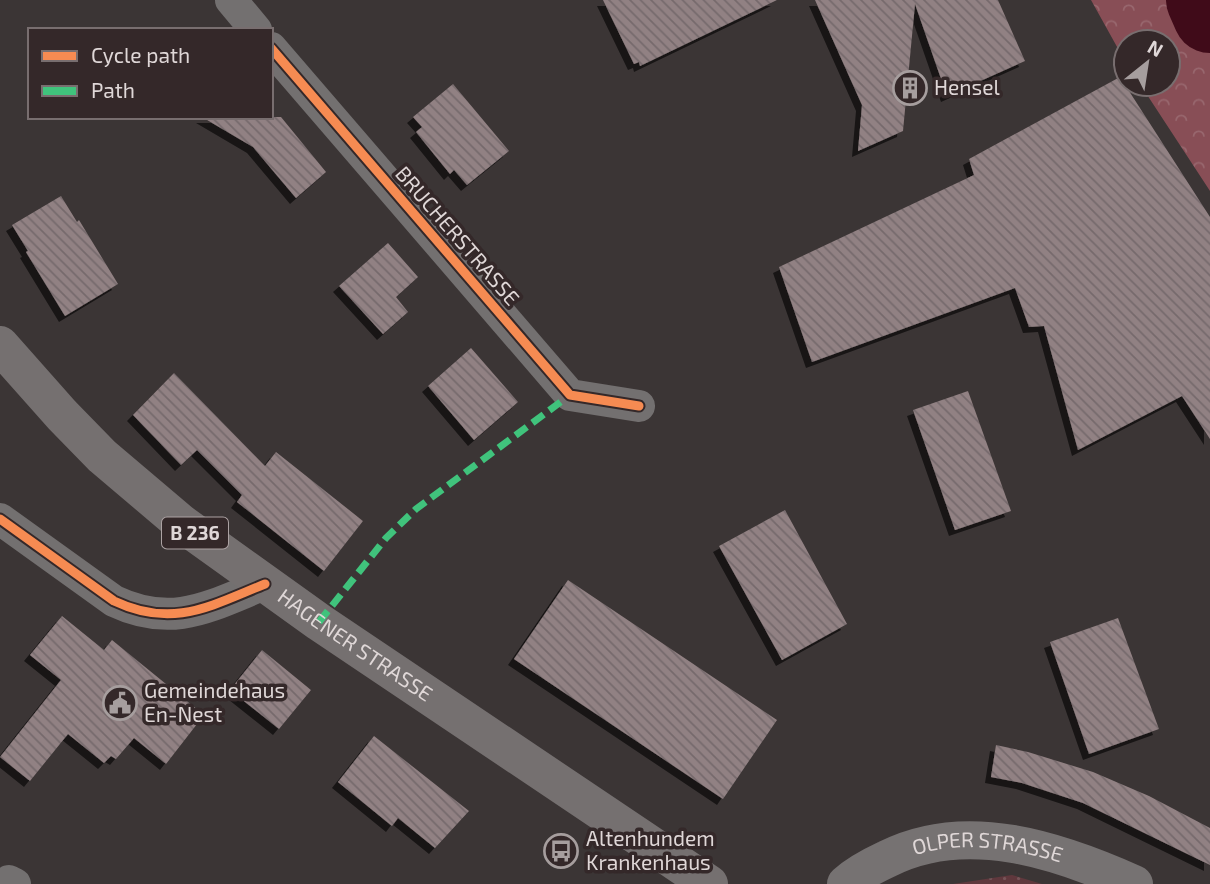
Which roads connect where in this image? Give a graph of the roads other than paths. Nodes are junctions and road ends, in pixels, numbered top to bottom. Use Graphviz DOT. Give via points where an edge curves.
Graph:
graph roads {
  1 [pos="230,0"];
  2 [pos="254,28"];
  3 [pos="273,50"];
  4 [pos="0,345"];
  5 [pos="639,406"];
  6 [pos="0,519"];
  7 [pos="265,584"];
  8 [pos="709,884"];
  9 [pos="846,884"];
  10 [pos="1134,884"];
  1 -- 2 [label="street"];
  3 -- 5 [label="street, BRUCHERSTRASSE" via="570,395"];
  4 -- 7 [label="main road, HAGENER STRASSE / B 236" via="102,456 181,523"];
  6 -- 7 [label="street" via="131,609 181,615"];
  7 -- 8 [label="main road, HAGENER STRASSE / B 236"];
  9 -- 10 [label="main road, OLPER STRASSE" via="904,850 968,839 1023,845 1087,863"];
}
